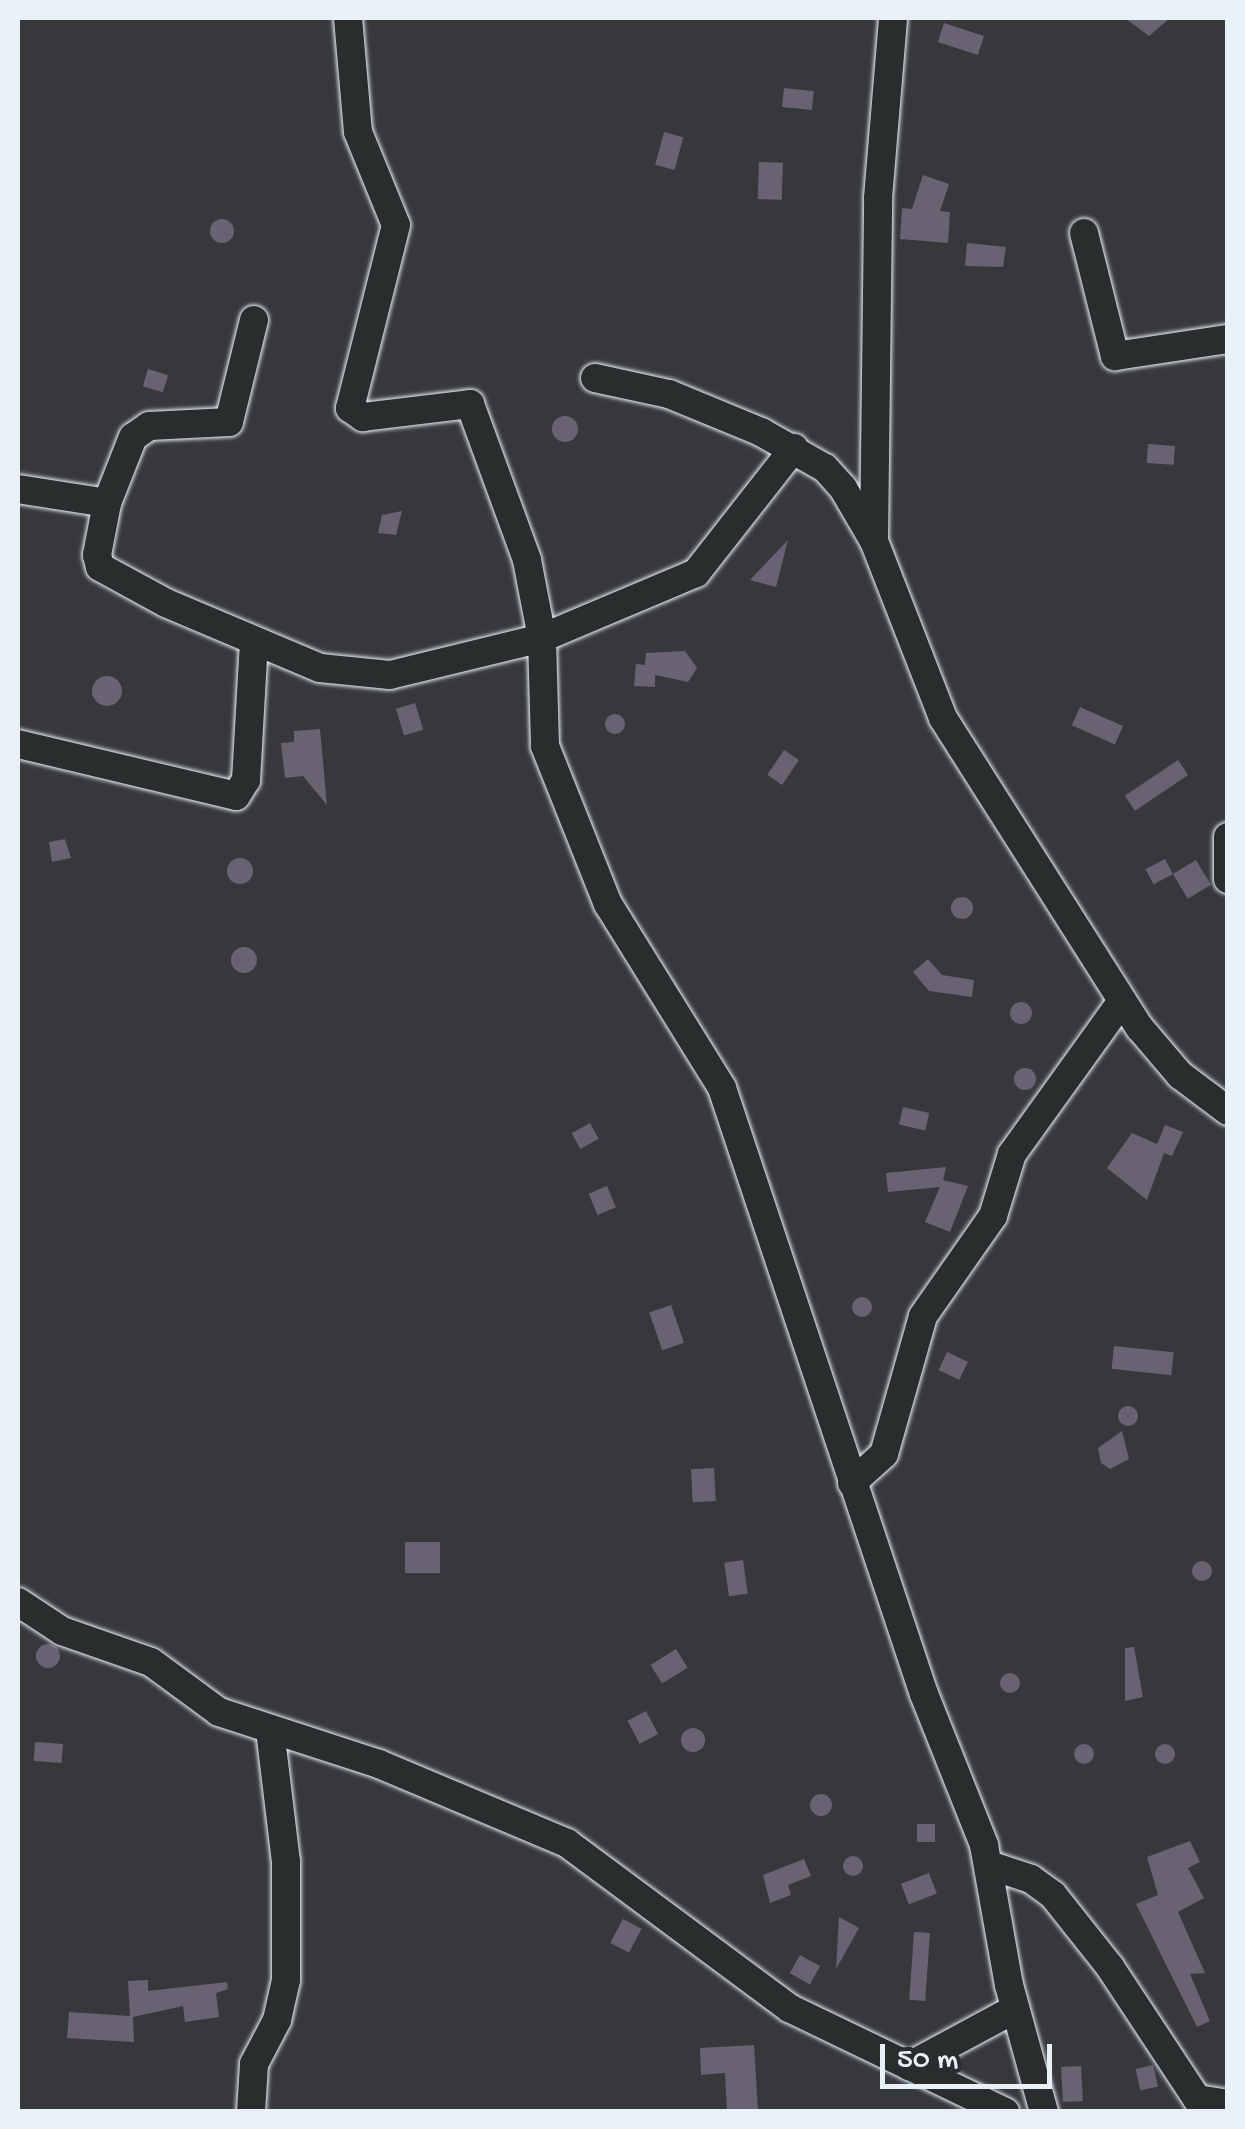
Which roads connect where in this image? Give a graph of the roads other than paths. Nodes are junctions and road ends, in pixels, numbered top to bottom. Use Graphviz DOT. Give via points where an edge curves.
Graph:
graph roads {
  1 [pos="348,18"];
  2 [pos="893,18"];
  3 [pos="1084,233"];
  4 [pos="254,320"];
  5 [pos="1228,340"];
  6 [pos="596,378"];
  7 [pos="794,448"];
  8 [pos="18,489"];
  9 [pos="107,502"];
  10 [pos="874,540"];
  11 [pos="542,638"];
  12 [pos="254,643"];
  13 [pos="18,744"];
  14 [pos="1228,837"];
  15 [pos="1228,879"];
  16 [pos="1122,1001"];
  17 [pos="1228,1111"];
  18 [pos="852,1483"];
  19 [pos="18,1602"];
  20 [pos="270,1730"];
  21 [pos="989,1866"];
  22 [pos="1015,2008"];
  23 [pos="909,2066"];
  24 [pos="1216,2106"];
  25 [pos="251,2112"];
  26 [pos="1005,2112"];
  27 [pos="1044,2112"];
  1 -- 11 [label="street" via="358,132 396,226 350,408 363,417 470,404 517,526"];
  2 -- 10 [label="street" via="878,198"];
  3 -- 5 [label="street" via="1115,356"];
  4 -- 9 [label="street" via="229,422 139,429"];
  6 -- 7 [label="street" via="669,394"];
  7 -- 10 [label="street" via="834,478"];
  7 -- 11 [label="street" via="696,573"];
  8 -- 9 [label="street"];
  9 -- 12 [label="street" via="96,541 100,567"];
  10 -- 16 [label="street" via="944,718"];
  11 -- 12 [label="street" via="390,675 320,668"];
  11 -- 18 [label="street" via="541,728 571,824 608,904 722,1088"];
  12 -- 13 [label="street" via="246,780 236,796"];
  14 -- 15 [label="street"];
  16 -- 17 [label="street" via="1180,1075"];
  16 -- 18 [label="street" via="1012,1154 993,1216 923,1316 884,1454"];
  18 -- 21 [label="street"];
  19 -- 20 [label="street" via="62,1631 134,1653 219,1712"];
  20 -- 23 [label="street" via="378,1764 567,1843 746,1980"];
  20 -- 25 [label="street" via="286,1862 286,1980 277,2020 254,2064"];
  21 -- 22 [label="street"];
  21 -- 24 [label="street" via="1031,1879 1053,1895 1197,2098"];
  22 -- 23 [label="street"];
  22 -- 27 [label="street"];
  23 -- 26 [label="street"];
}
